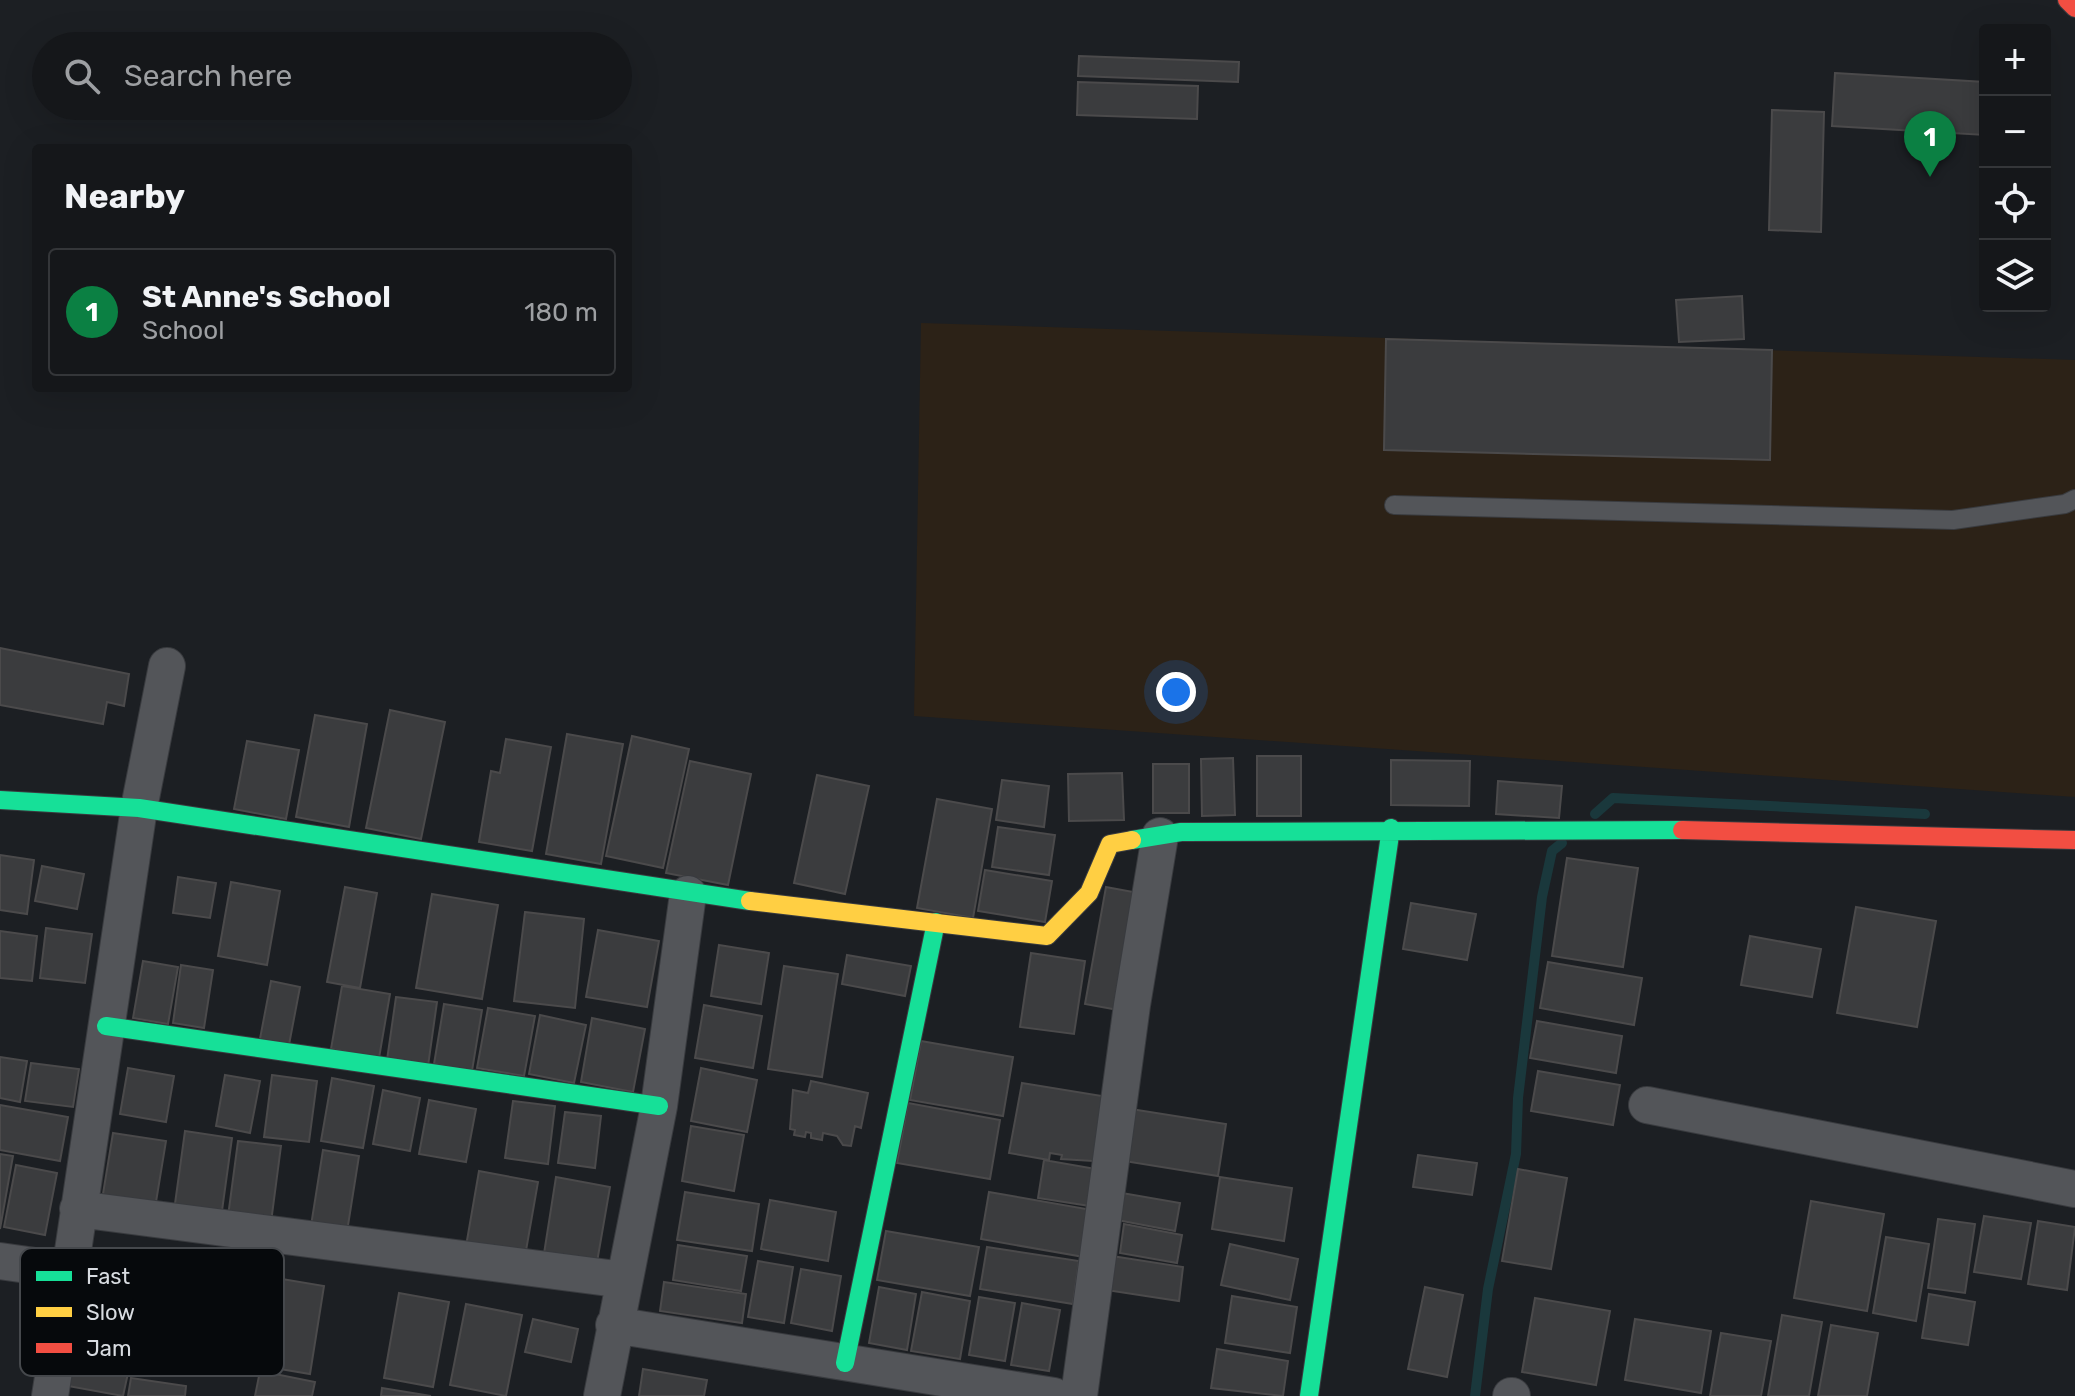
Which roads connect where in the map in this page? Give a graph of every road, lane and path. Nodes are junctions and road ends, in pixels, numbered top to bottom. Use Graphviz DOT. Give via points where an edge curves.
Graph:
graph roads {
  1 [pos="2067,0"];
  2 [pos="2075,8"];
  3 [pos="2075,499"];
  4 [pos="1394,505"];
  5 [pos="167,666"];
  6 [pos="0,800"];
  7 [pos="139,808"];
  8 [pos="1391,828"];
  9 [pos="1160,836"];
  10 [pos="2075,840"];
  11 [pos="688,894"];
  12 [pos="936,922"];
  13 [pos="106,1026"];
  14 [pos="1647,1105"];
  15 [pos="659,1106"];
  16 [pos="2075,1189"];
  17 [pos="78,1209"];
  18 [pos="73,1248"];
  19 [pos="0,1261"];
  20 [pos="20,1264"];
  21 [pos="624,1280"];
  22 [pos="614,1325"];
  23 [pos="845,1363"];
  24 [pos="53,1376"];
  25 [pos="50,1396"];
  26 [pos="602,1396"];
  27 [pos="1054,1396"];
  28 [pos="1079,1396"];
  29 [pos="1309,1396"];
  1 -- 2 [label="street"];
  3 -- 4 [label="lane" via="1953,520"];
  5 -- 7 [label="street"];
  6 -- 7 [label="street"];
  7 -- 11 [label="street"];
  7 -- 13 [label="street"];
  8 -- 9 [label="street"];
  8 -- 10 [label="street"];
  8 -- 29 [label="street"];
  9 -- 12 [label="street" via="1110,844 1089,893 1047,936"];
  9 -- 28 [label="street"];
  11 -- 12 [label="street"];
  11 -- 15 [label="street"];
  12 -- 23 [label="street"];
  13 -- 15 [label="street"];
  13 -- 17 [label="street"];
  14 -- 16 [label="street"];
  15 -- 21 [label="street"];
  17 -- 18 [label="street"];
  17 -- 21 [label="street"];
  19 -- 20 [label="street"];
  21 -- 22 [label="street"];
  22 -- 23 [label="street"];
  22 -- 26 [label="street"];
  23 -- 27 [label="street"];
  24 -- 25 [label="street"];
}
